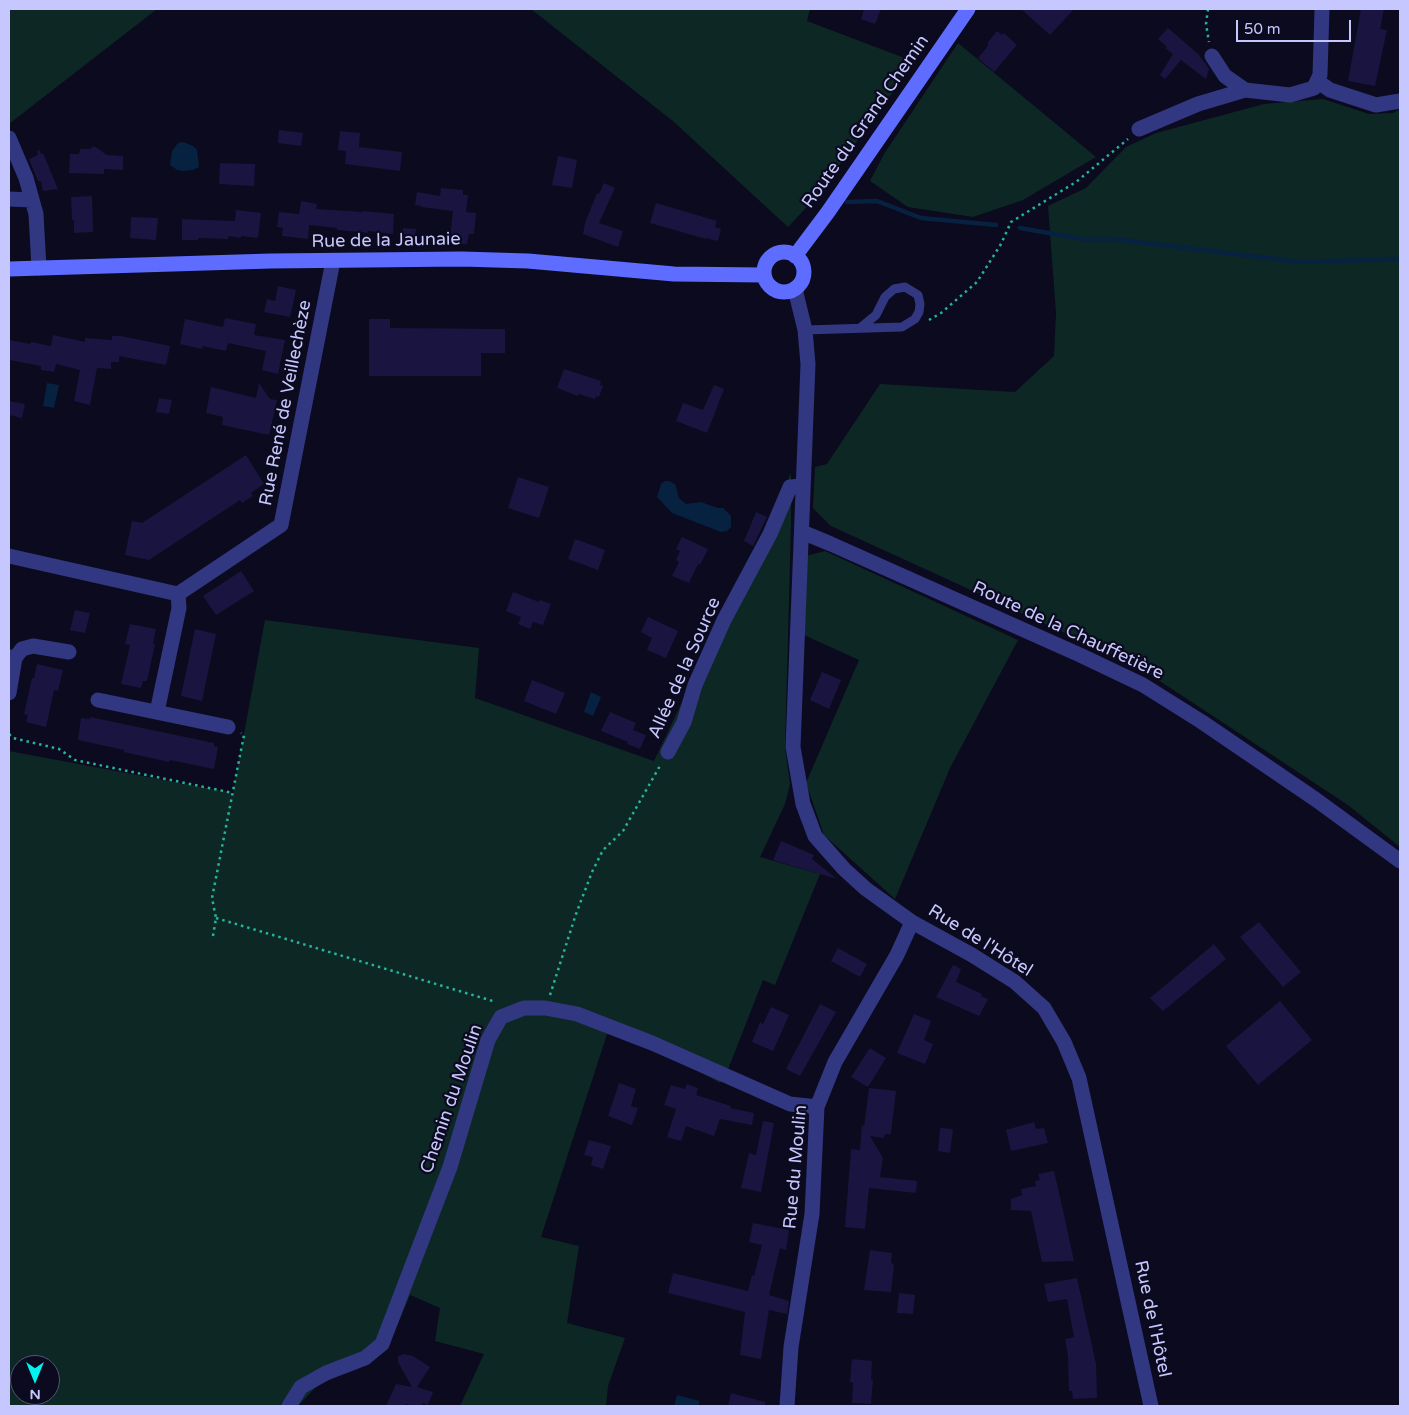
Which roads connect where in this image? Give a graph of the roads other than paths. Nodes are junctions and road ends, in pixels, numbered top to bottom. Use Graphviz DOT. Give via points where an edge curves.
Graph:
graph roads {
  1 [pos="968,9"];
  2 [pos="1322,9"];
  3 [pos="1212,56"];
  4 [pos="1317,81"];
  5 [pos="1245,90"];
  6 [pos="1400,101"];
  7 [pos="1138,130"];
  8 [pos="9,138"];
  9 [pos="9,199"];
  10 [pos="32,200"];
  11 [pos="795,256"];
  12 [pos="333,261"];
  13 [pos="39,268"];
  14 [pos="9,269"];
  15 [pos="764,275"];
  16 [pos="795,289"];
  17 [pos="860,328"];
  18 [pos="805,330"];
  19 [pos="803,486"];
  20 [pos="802,532"];
  21 [pos="9,556"];
  22 [pos="178,594"];
  23 [pos="69,652"];
  24 [pos="12,657"];
  25 [pos="9,693"];
  26 [pos="98,700"];
  27 [pos="158,712"];
  28 [pos="228,727"];
  29 [pos="668,752"];
  30 [pos="1400,861"];
  31 [pos="912,922"];
  32 [pos="817,1107"];
  33 [pos="289,1406"];
  34 [pos="787,1406"];
  35 [pos="1151,1406"];
  1 -- 11 [label="main road, Route du Grand Chemin"];
  2 -- 4 [label="street" via="1320,74"];
  3 -- 5 [label="street" via="1225,76"];
  4 -- 5 [label="street" via="1314,88 1290,95"];
  4 -- 6 [label="street" via="1330,90 1376,105"];
  5 -- 7 [label="street" via="1198,104"];
  8 -- 10 [label="street"];
  9 -- 10 [label="street"];
  10 -- 13 [label="street" via="36,214"];
  11 -- 15 [label="main road" via="787,253 770,258"];
  11 -- 16 [label="main road" via="802,263 804,272 802,282"];
  12 -- 13 [label="main road, Rue de la Jaunaie"];
  12 -- 15 [label="main road, Rue de la Jaunaie" via="528,261 674,274"];
  12 -- 22 [label="street, Rue René de Veillechèze" via="281,525"];
  13 -- 14 [label="main road, Rue de la Jaunaie"];
  15 -- 16 [label="main road" via="776,290 786,292"];
  16 -- 18 [label="street, Rue de l'Hôtel"];
  17 -- 17 [label="lane" via="876,315 885,297 894,289 904,288 918,295 919,312 915,319 902,327"];
  17 -- 18 [label="lane"];
  18 -- 19 [label="street, Rue de l'Hôtel" via="808,364"];
  19 -- 20 [label="street, Rue de l'Hôtel"];
  19 -- 29 [label="street, Allée de la Source" via="790,487 770,534 724,620 695,684 684,722"];
  20 -- 30 [label="street, Route de la Chauffetière" via="1143,684 1267,766"];
  20 -- 31 [label="street, Rue de l'Hôtel" via="793,747 803,804 815,836 844,869"];
  21 -- 22 [label="street"];
  22 -- 27 [label="street" via="179,608"];
  23 -- 24 [label="street" via="33,646"];
  24 -- 25 [label="street"];
  26 -- 27 [label="street"];
  27 -- 28 [label="street"];
  31 -- 32 [label="street, Rue du Moulin" via="897,955 835,1062"];
  31 -- 35 [label="street, Rue de l'Hôtel" via="1016,982 1044,1008 1064,1042 1079,1078"];
  32 -- 33 [label="street, Chemin du Moulin" via="790,1104 652,1043 576,1014 524,1008 501,1017 488,1040 450,1167 382,1344 365,1358 301,1387"];
  32 -- 34 [label="street, Rue du Moulin" via="812,1214 791,1347"];
}
